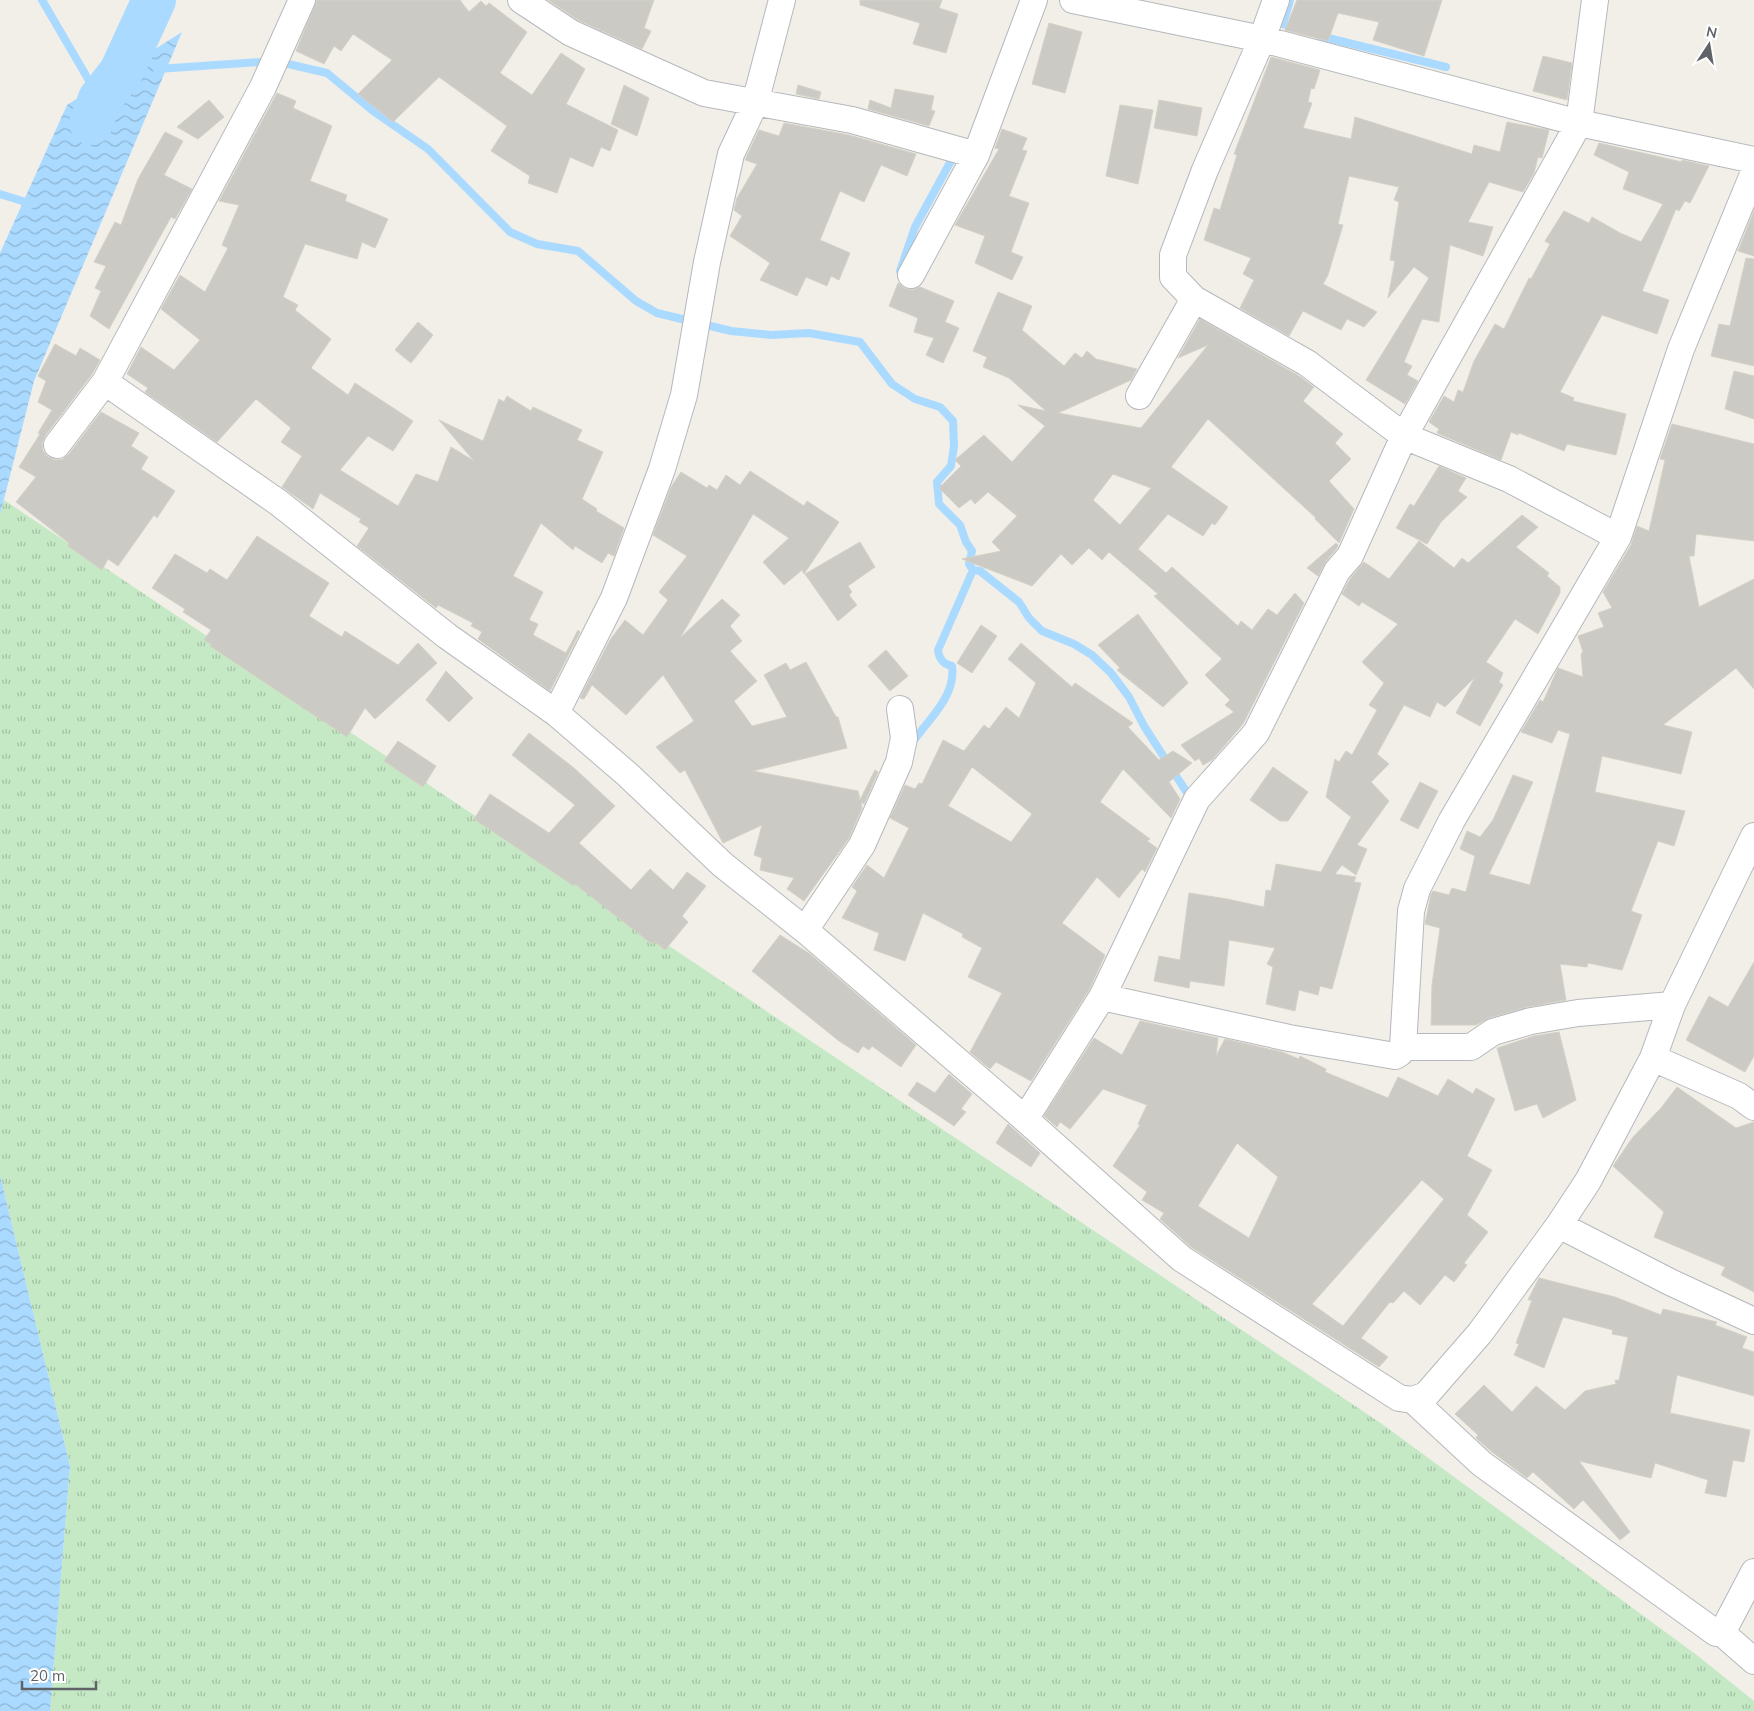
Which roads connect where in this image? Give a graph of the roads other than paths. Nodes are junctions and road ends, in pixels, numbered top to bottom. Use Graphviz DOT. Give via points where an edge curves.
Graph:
graph roads {
  1 [pos="302,0"];
  2 [pos="521,0"];
  3 [pos="782,0"];
  4 [pos="1034,0"];
  5 [pos="1074,0"];
  6 [pos="1276,0"];
  7 [pos="1595,0"];
  8 [pos="1262,39"];
  9 [pos="755,102"];
  10 [pos="1579,122"];
  11 [pos="976,155"];
  12 [pos="1754,160"];
  13 [pos="1754,172"];
  14 [pos="911,275"];
  15 [pos="1194,299"];
  16 [pos="105,382"];
  17 [pos="1139,396"];
  18 [pos="1404,436"];
  19 [pos="57,445"];
  20 [pos="1618,537"];
  21 [pos="900,709"];
  22 [pos="556,713"];
  23 [pos="1754,836"];
  24 [pos="805,930"];
  25 [pos="1102,997"];
  26 [pos="1672,1005"];
  27 [pos="1404,1047"];
  28 [pos="1653,1058"];
  29 [pos="1754,1107"];
  30 [pos="1025,1119"];
  31 [pos="1559,1225"];
  32 [pos="1754,1321"];
  33 [pos="1413,1400"];
  34 [pos="1754,1572"];
  35 [pos="1722,1633"];
  36 [pos="1754,1661"];
  1 -- 16 [label="street" via="263,87"];
  2 -- 9 [label="street" via="571,33 704,93"];
  3 -- 9 [label="street"];
  4 -- 11 [label="street"];
  5 -- 8 [label="street"];
  6 -- 8 [label="street"];
  7 -- 10 [label="street"];
  8 -- 10 [label="street"];
  8 -- 15 [label="street" via="1205,170 1173,255 1174,278"];
  9 -- 11 [label="street" via="852,120"];
  9 -- 22 [label="street" via="731,154 707,262 684,395 662,469 614,598"];
  10 -- 12 [label="street"];
  10 -- 18 [label="street"];
  11 -- 14 [label="street"];
  13 -- 20 [label="street" via="1681,349"];
  15 -- 17 [label="street"];
  15 -- 18 [label="street" via="1307,363"];
  16 -- 19 [label="street"];
  16 -- 22 [label="street" via="279,503 447,636"];
  18 -- 20 [label="street" via="1509,479"];
  18 -- 25 [label="street" via="1350,556 1337,571 1256,733 1197,799"];
  20 -- 27 [label="street" via="1452,820 1416,889 1411,911"];
  21 -- 24 [label="street" via="904,738 899,762 862,845"];
  22 -- 24 [label="street" via="722,865"];
  23 -- 26 [label="street"];
  24 -- 30 [label="street"];
  25 -- 27 [label="street" via="1289,1038 1395,1056"];
  25 -- 30 [label="street"];
  26 -- 27 [label="street" via="1531,1020 1494,1032 1472,1047"];
  26 -- 28 [label="street"];
  28 -- 29 [label="street" via="1739,1096"];
  28 -- 31 [label="street" via="1588,1181"];
  30 -- 33 [label="street" via="1182,1259 1399,1398"];
  31 -- 32 [label="street"];
  31 -- 33 [label="street" via="1480,1333 1426,1396"];
  33 -- 35 [label="street" via="1482,1464 1716,1633"];
  34 -- 35 [label="street"];
  35 -- 36 [label="street"];
}
